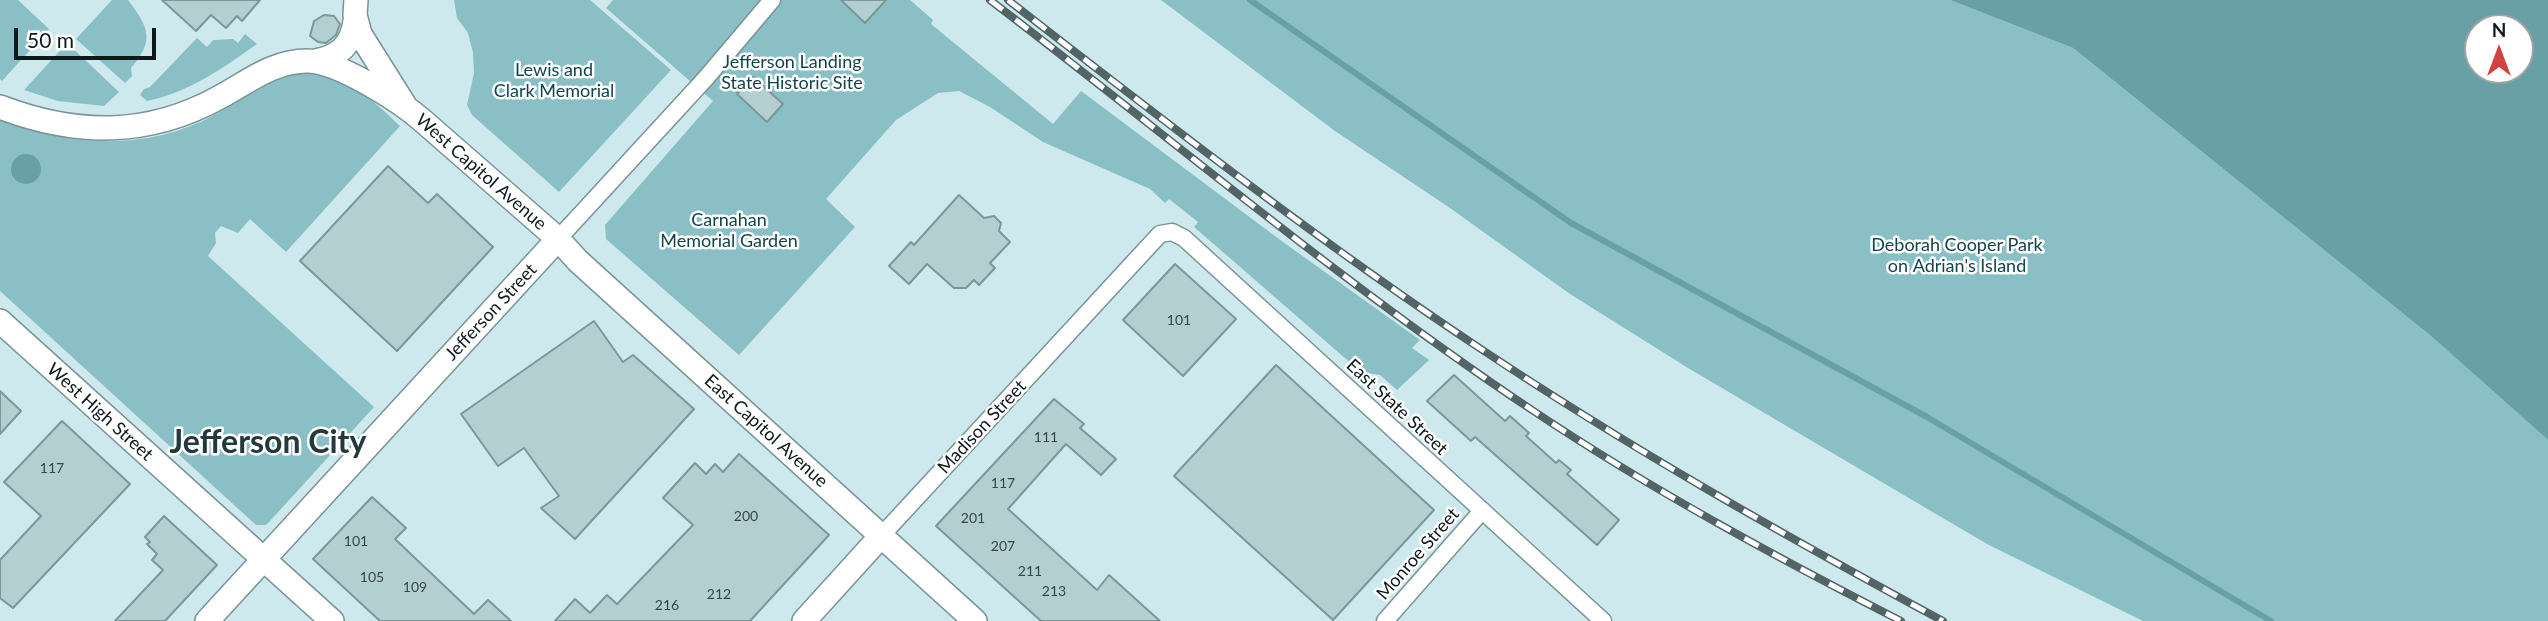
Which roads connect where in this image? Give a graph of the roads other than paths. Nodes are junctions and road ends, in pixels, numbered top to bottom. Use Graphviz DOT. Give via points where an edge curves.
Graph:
graph roads {
  1 [pos="772,0"];
  2 [pos="356,10"];
  3 [pos="316,61"];
  4 [pos="404,104"];
  5 [pos="0,107"];
  6 [pos="1160,234"];
  7 [pos="558,239"];
  8 [pos="0,321"];
  9 [pos="1481,512"];
  10 [pos="882,535"];
  11 [pos="263,560"];
  12 [pos="207,621"];
  13 [pos="332,621"];
  14 [pos="804,621"];
  15 [pos="975,621"];
  16 [pos="1385,621"];
  17 [pos="1603,621"];
  1 -- 7 [label="street, Jefferson Street"];
  2 -- 3 [label="street" via="352,36 343,50"];
  2 -- 4 [label="street, West Capitol Avenue" via="360,34"];
  3 -- 4 [label="street, West Capitol Avenue"];
  3 -- 5 [label="street" via="266,70 209,103 153,124 84,128"];
  4 -- 7 [label="street, West Capitol Avenue"];
  6 -- 9 [label="street, East State Street" via="1172,232 1184,238"];
  6 -- 10 [label="street, Madison Street"];
  7 -- 10 [label="street, East Capitol Avenue"];
  7 -- 11 [label="street, Jefferson Street"];
  8 -- 11 [label="street, West High Street"];
  9 -- 16 [label="street, Monroe Street"];
  9 -- 17 [label="street, East State Street"];
  10 -- 14 [label="street, Madison Street"];
  10 -- 15 [label="street, East Capitol Avenue"];
  11 -- 12 [label="street, Jefferson Street"];
  11 -- 13 [label="street, West High Street"];
}
